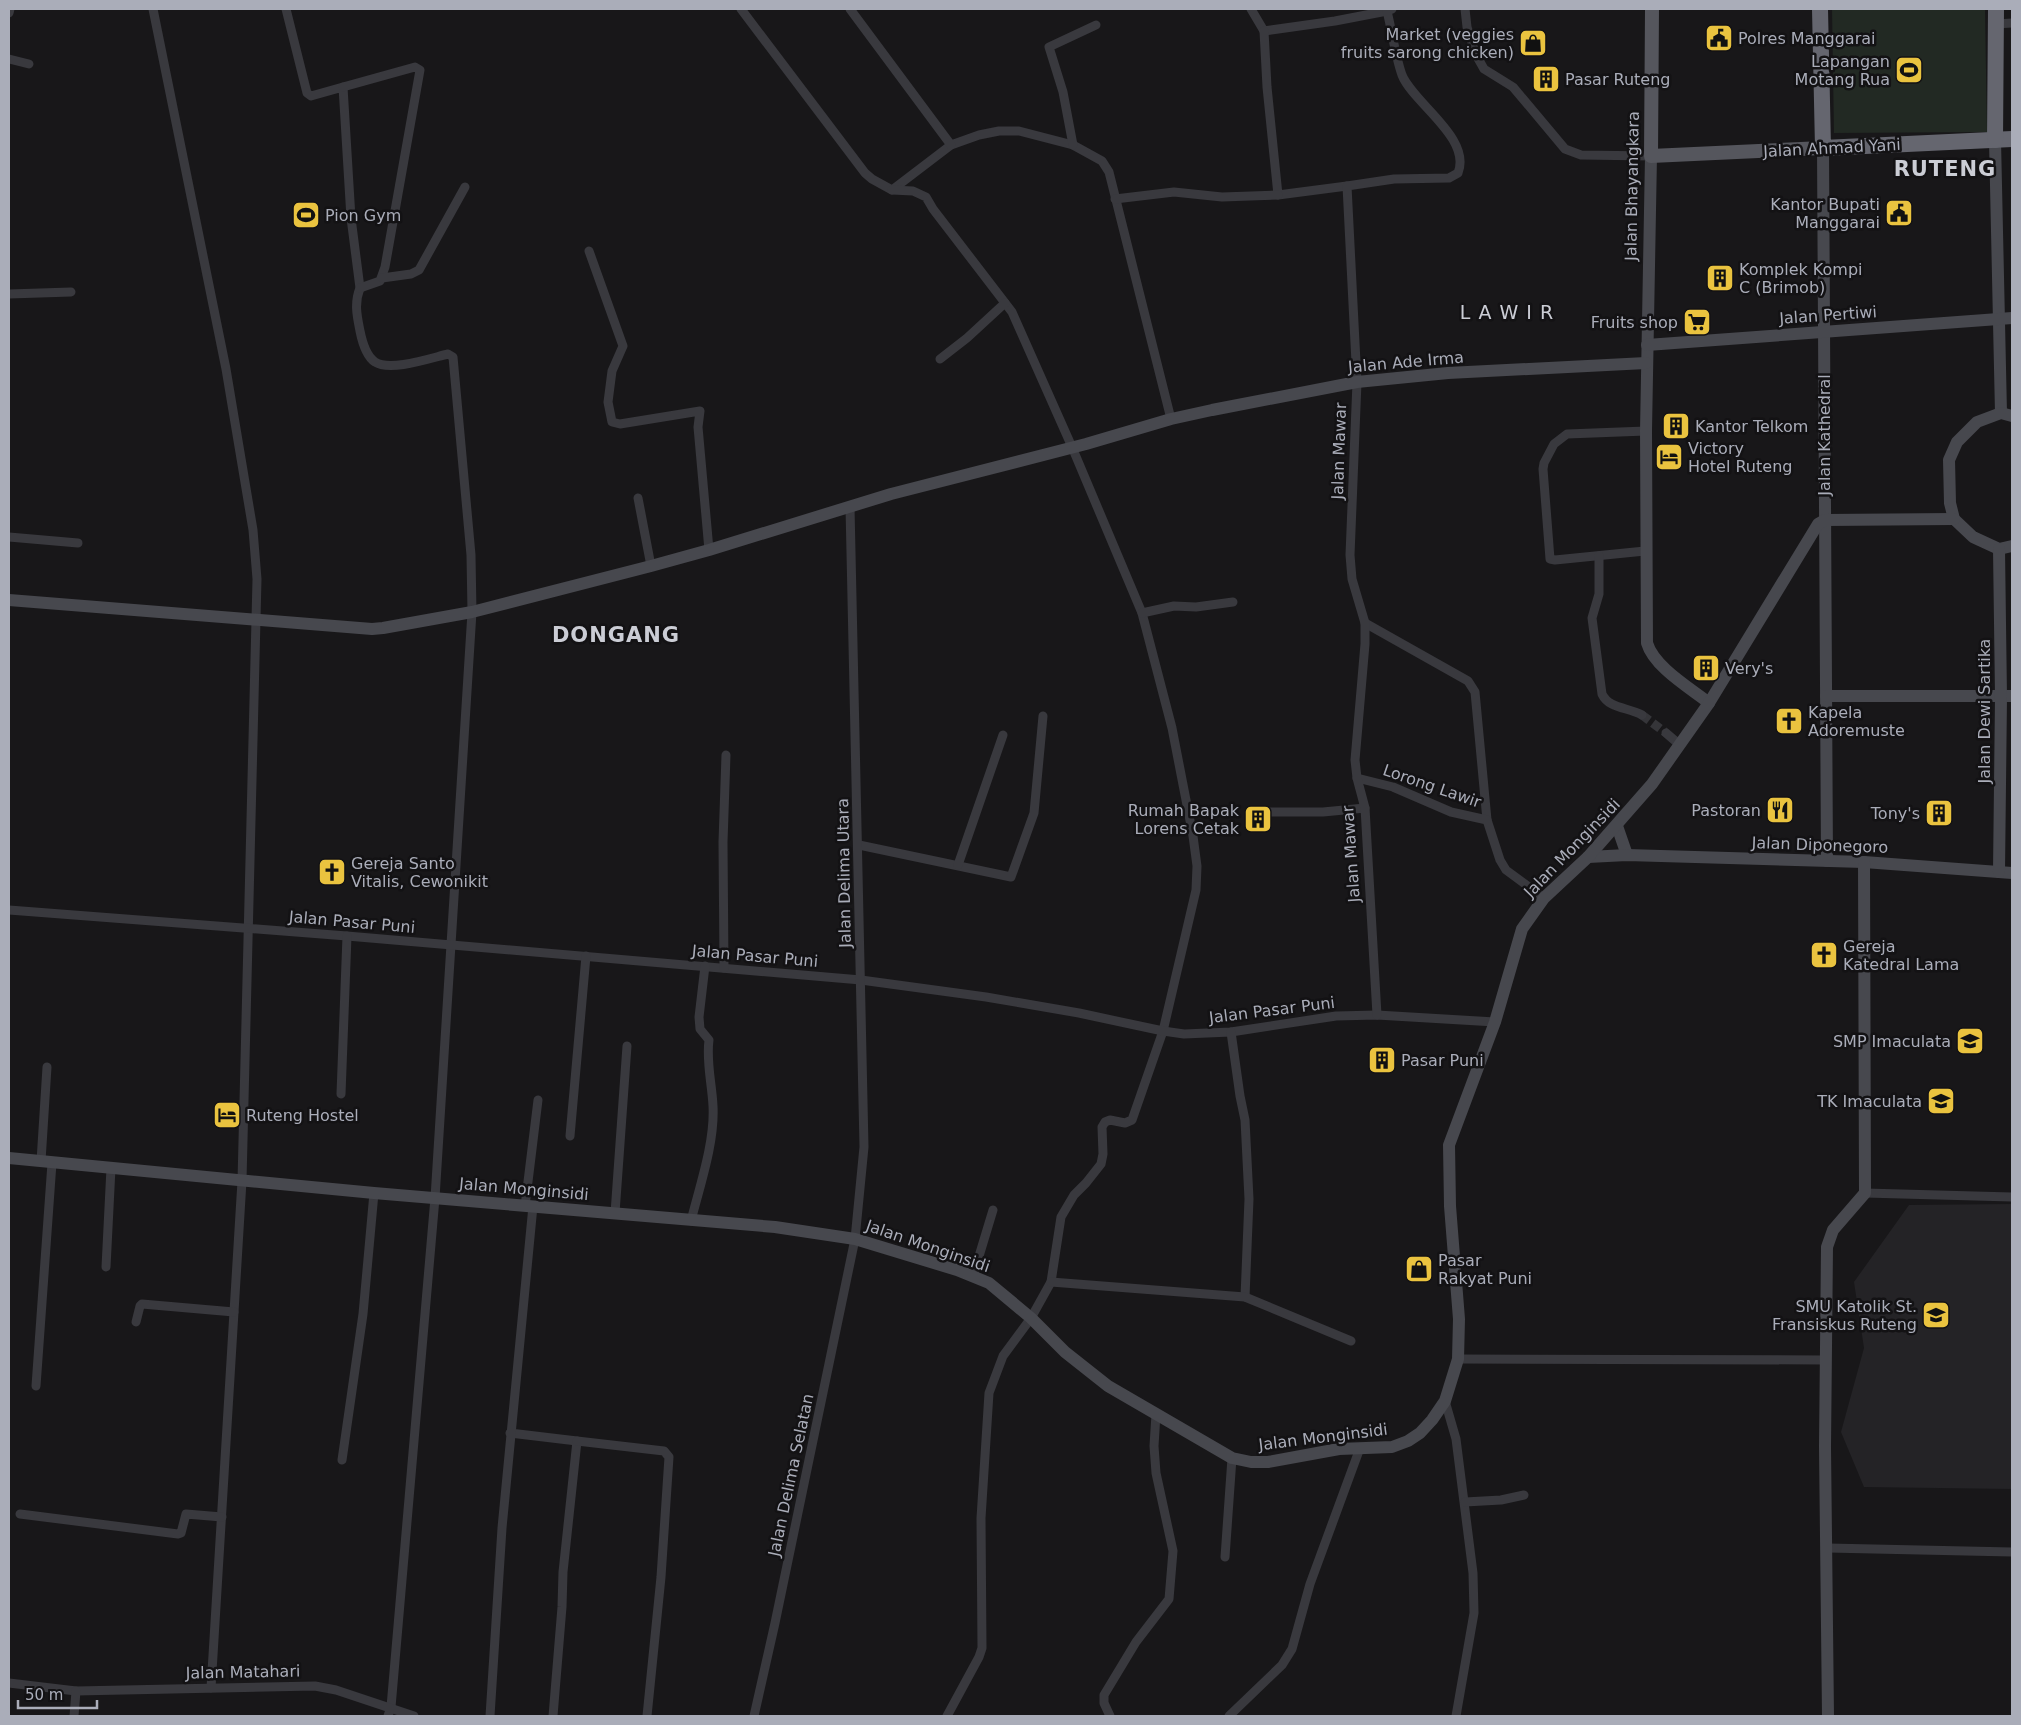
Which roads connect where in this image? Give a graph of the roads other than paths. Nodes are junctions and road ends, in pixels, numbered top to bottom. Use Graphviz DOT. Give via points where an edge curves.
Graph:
graph roads {
  1 [pos="10,9"];
  2 [pos="153,9"];
  3 [pos="286,9"];
  4 [pos="741,9"];
  5 [pos="850,9"];
  6 [pos="1251,9"];
  7 [pos="1466,9"];
  8 [pos="1652,9"];
  9 [pos="1820,9"];
  10 [pos="1389,10"];
  11 [pos="9,13"];
  12 [pos="1996,16"];
  13 [pos="2012,24"];
  14 [pos="1096,25"];
  15 [pos="1264,32"];
  16 [pos="9,59"];
  17 [pos="29,64"];
  18 [pos="344,87"];
  19 [pos="2012,139"];
  20 [pos="1995,140"];
  21 [pos="1073,144"];
  22 [pos="951,145"];
  23 [pos="1823,148"];
  24 [pos="1651,156"];
  25 [pos="1348,186"];
  26 [pos="465,187"];
  27 [pos="892,190"];
  28 [pos="1278,195"];
  29 [pos="1115,199"];
  30 [pos="589,251"];
  31 [pos="382,278"];
  32 [pos="360,288"];
  33 [pos="70,292"];
  34 [pos="9,294"];
  35 [pos="1005,303"];
  36 [pos="2012,318"];
  37 [pos="1999,319"];
  38 [pos="1824,332"];
  39 [pos="1647,345"];
  40 [pos="940,359"];
  41 [pos="1646,363"];
  42 [pos="1357,382"];
  43 [pos="2006,415"];
  44 [pos="1171,419"];
  45 [pos="1646,431"];
  46 [pos="1072,447"];
  47 [pos="638,498"];
  48 [pos="850,507"];
  49 [pos="1954,519"];
  50 [pos="1825,520"];
  51 [pos="9,537"];
  52 [pos="78,543"];
  53 [pos="2012,546"];
  54 [pos="1999,549"];
  55 [pos="709,550"];
  56 [pos="1645,551"];
  57 [pos="1599,556"];
  58 [pos="651,566"];
  59 [pos="9,600"];
  60 [pos="1234,602"];
  61 [pos="472,612"];
  62 [pos="1142,614"];
  63 [pos="256,621"];
  64 [pos="1365,623"];
  65 [pos="1826,696"];
  66 [pos="2007,696"];
  67 [pos="1709,703"];
  68 [pos="1642,715"];
  69 [pos="1043,716"];
  70 [pos="1666,733"];
  71 [pos="1003,735"];
  72 [pos="1680,745"];
  73 [pos="726,755"];
  74 [pos="1357,778"];
  75 [pos="1365,808"];
  76 [pos="1269,812"];
  77 [pos="1487,820"];
  78 [pos="1618,826"];
  79 [pos="859,845"];
  80 [pos="1627,855"];
  81 [pos="1588,857"];
  82 [pos="1827,861"];
  83 [pos="1864,862"];
  84 [pos="958,866"];
  85 [pos="1999,872"];
  86 [pos="2012,872"];
  87 [pos="1544,898"];
  88 [pos="9,910"];
  89 [pos="249,930"];
  90 [pos="346,936"];
  91 [pos="450,946"];
  92 [pos="586,956"];
  93 [pos="705,966"];
  94 [pos="724,968"];
  95 [pos="861,980"];
  96 [pos="1377,1015"];
  97 [pos="1496,1022"];
  98 [pos="1163,1031"];
  99 [pos="1231,1032"];
  100 [pos="627,1046"];
  101 [pos="47,1067"];
  102 [pos="341,1094"];
  103 [pos="538,1100"];
  104 [pos="570,1136"];
  105 [pos="9,1158"];
  106 [pos="47,1162"];
  107 [pos="111,1168"];
  108 [pos="242,1181"];
  109 [pos="374,1193"];
  110 [pos="1865,1194"];
  111 [pos="2012,1197"];
  112 [pos="435,1198"];
  113 [pos="529,1206"];
  114 [pos="993,1210"];
  115 [pos="616,1213"];
  116 [pos="691,1221"];
  117 [pos="855,1239"];
  118 [pos="106,1267"];
  119 [pos="973,1276"];
  120 [pos="1051,1282"];
  121 [pos="1244,1297"];
  122 [pos="234,1312"];
  123 [pos="1031,1318"];
  124 [pos="136,1322"];
  125 [pos="1351,1341"];
  126 [pos="1458,1359"];
  127 [pos="1826,1360"];
  128 [pos="36,1386"];
  129 [pos="1445,1401"];
  130 [pos="1156,1414"];
  131 [pos="510,1433"];
  132 [pos="577,1441"];
  133 [pos="1360,1448"];
  134 [pos="1232,1458"];
  135 [pos="342,1460"];
  136 [pos="1524,1495"];
  137 [pos="1465,1502"];
  138 [pos="20,1514"];
  139 [pos="222,1517"];
  140 [pos="1828,1548"];
  141 [pos="2012,1552"];
  142 [pos="1225,1557"];
  143 [pos="9,1683"];
  144 [pos="211,1688"];
  145 [pos="76,1691"];
  146 [pos="389,1712"];
  147 [pos="74,1716"];
  148 [pos="414,1716"];
  149 [pos="490,1716"];
  150 [pos="553,1716"];
  151 [pos="647,1716"];
  152 [pos="754,1716"];
  153 [pos="946,1716"];
  154 [pos="1110,1716"];
  155 [pos="1229,1716"];
  156 [pos="1456,1716"];
  157 [pos="1828,1716"];
  1 -- 11 [label="street"];
  2 -- 63 [label="street" via="226,369 253,530"];
  3 -- 18 [label="street" via="307,93 311,96"];
  4 -- 27 [label="street" via="865,173"];
  5 -- 22 [label="street"];
  6 -- 15 [label="street"];
  7 -- 24 [label="street" via="1473,45 1484,68 1513,87 1566,150 1580,155"];
  8 -- 24 [label="main road, Jalan Bhayangkara"];
  9 -- 23 [label="highway, Jalan Kathedral"];
  10 -- 15 [label="street"];
  10 -- 25 [label="street" via="1402,75 1410,90 1448,130 1459,155 1459,170 1448,178 1394,179"];
  12 -- 13 [label="street"];
  12 -- 20 [label="highway"];
  14 -- 21 [label="street" via="1049,47"];
  15 -- 28 [label="street"];
  16 -- 17 [label="street"];
  18 -- 31 [label="street" via="415,67 420,70"];
  18 -- 32 [label="street" via="351,218"];
  19 -- 20 [label="highway, Jalan Ahmad Yani"];
  20 -- 23 [label="highway, Jalan Ahmad Yani"];
  20 -- 37 [label="street"];
  21 -- 22 [label="street" via="1019,131 999,131 979,134"];
  21 -- 29 [label="street" via="1105,165"];
  22 -- 27 [label="street"];
  23 -- 24 [label="main road, Jalan Ahmad Yani"];
  23 -- 38 [label="street, Jalan Kathedral"];
  24 -- 39 [label="street, Jalan Bhayangkara"];
  25 -- 28 [label="street"];
  25 -- 42 [label="street, Jalan Mawar"];
  26 -- 31 [label="street" via="419,270"];
  27 -- 35 [label="street" via="926,197"];
  28 -- 29 [label="street" via="1222,197 1168,192"];
  29 -- 44 [label="street"];
  30 -- 55 [label="street" via="623,346 612,371 608,402 612,422 620,424 700,412 698,427"];
  31 -- 32 [label="street"];
  32 -- 61 [label="street" via="356,308 363,344 375,362 401,364 448,354 453,357 471,555"];
  33 -- 34 [label="street"];
  35 -- 40 [label="street"];
  35 -- 46 [label="street" via="1012,312"];
  36 -- 37 [label="street, Jalan Pertiwi"];
  37 -- 38 [label="street, Jalan Pertiwi"];
  37 -- 43 [label="street"];
  38 -- 39 [label="street, Jalan Pertiwi"];
  38 -- 50 [label="street, Jalan Kathedral"];
  39 -- 41 [label="street, Jalan Bhayangkara"];
  41 -- 42 [label="street, Jalan Ade Irma" via="1448,373"];
  41 -- 45 [label="street, Jalan Bhayangkara"];
  42 -- 44 [label="street, Jalan Ade Irma"];
  42 -- 64 [label="street, Jalan Mawar" via="1350,555 1352,579"];
  43 -- 49 [label="street" via="1977,422 1957,442 1949,460 1950,503"];
  44 -- 46 [label="street, Jalan Ade Irma"];
  45 -- 56 [label="street, Jalan Bhayangkara"];
  45 -- 57 [label="street" via="1567,434 1554,444 1544,463 1550,559"];
  46 -- 48 [label="street, Jalan Ade Irma"];
  46 -- 62 [label="street"];
  47 -- 58 [label="street"];
  48 -- 55 [label="street, Jalan Ade Irma"];
  48 -- 79 [label="street, Jalan Delima Utara"];
  49 -- 50 [label="street"];
  49 -- 54 [label="street" via="1973,537"];
  50 -- 65 [label="street, Jalan Kathedral"];
  50 -- 67 [label="street, Jalan Monginsidi" via="1812,532"];
  51 -- 52 [label="street"];
  53 -- 54 [label="street"];
  54 -- 66 [label="street, Jalan Dewi Sartika"];
  55 -- 58 [label="street, Jalan Ade Irma"];
  56 -- 57 [label="street"];
  56 -- 67 [label="street, Jalan Bhayangkara" via="1649,650 1658,662"];
  57 -- 68 [label="street" via="1599,594 1592,618 1602,694 1610,704"];
  58 -- 61 [label="street, Jalan Ade Irma"];
  59 -- 63 [label="street, Jalan Ade Irma"];
  60 -- 62 [label="street" via="1174,606"];
  61 -- 63 [label="street, Jalan Ade Irma" via="372,629"];
  61 -- 91 [label="street"];
  62 -- 98 [label="street" via="1172,728 1197,866 1196,890"];
  63 -- 89 [label="street"];
  64 -- 74 [label="street, Jalan Mawar" via="1355,760"];
  64 -- 77 [label="street" via="1471,684 1475,692"];
  65 -- 66 [label="street"];
  65 -- 82 [label="street, Jalan Kathedral"];
  66 -- 85 [label="street, Jalan Dewi Sartika"];
  67 -- 72 [label="street, Jalan Monginsidi"];
  69 -- 84 [label="street" via="1034,813 1012,876 1009,878"];
  70 -- 72 [label="street"];
  71 -- 84 [label="street"];
  72 -- 78 [label="street, Jalan Monginsidi"];
  73 -- 94 [label="street"];
  74 -- 75 [label="street, Jalan Mawar"];
  74 -- 77 [label="street, Lorong Lawir" via="1393,787 1451,812"];
  75 -- 76 [label="street"];
  75 -- 96 [label="street, Jalan Mawar"];
  77 -- 87 [label="street, Lorong Lawir" via="1502,865"];
  78 -- 80 [label="street"];
  78 -- 81 [label="street, Jalan Monginsidi"];
  79 -- 84 [label="street"];
  79 -- 95 [label="street, Jalan Delima Utara"];
  80 -- 81 [label="street, Jalan Diponegoro"];
  80 -- 82 [label="street, Jalan Diponegoro"];
  81 -- 87 [label="street, Jalan Monginsidi"];
  82 -- 83 [label="street, Jalan Diponegoro"];
  83 -- 85 [label="street, Jalan Diponegoro"];
  83 -- 110 [label="street"];
  85 -- 86 [label="street, Jalan Diponegoro"];
  87 -- 97 [label="street, Jalan Monginsidi" via="1522,929"];
  88 -- 89 [label="street, Jalan Pasar Puni"];
  89 -- 90 [label="street, Jalan Pasar Puni"];
  89 -- 108 [label="street"];
  90 -- 91 [label="street, Jalan Pasar Puni"];
  90 -- 102 [label="street"];
  91 -- 92 [label="street, Jalan Pasar Puni"];
  91 -- 112 [label="street"];
  92 -- 93 [label="street, Jalan Pasar Puni"];
  92 -- 104 [label="street"];
  93 -- 94 [label="street, Jalan Pasar Puni"];
  93 -- 116 [label="street" via="699,1017 700,1029 709,1040 713,1106 708,1149"];
  94 -- 95 [label="street, Jalan Pasar Puni"];
  95 -- 98 [label="street, Jalan Pasar Puni" via="1079,1013"];
  95 -- 117 [label="street, Jalan Delima Utara" via="864,1147"];
  96 -- 97 [label="street, Jalan Pasar Puni"];
  96 -- 99 [label="street, Jalan Pasar Puni" via="1336,1016"];
  97 -- 126 [label="street, Jalan Monginsidi" via="1449,1145 1450,1206 1459,1319"];
  98 -- 99 [label="street, Jalan Pasar Puni" via="1184,1034"];
  98 -- 120 [label="street" via="1132,1120 1105,1122 1102,1127 1101,1164 1074,1195 1061,1217"];
  99 -- 121 [label="street" via="1245,1120 1248,1199"];
  100 -- 115 [label="street"];
  101 -- 106 [label="street"];
  103 -- 113 [label="street"];
  105 -- 106 [label="street, Jalan Monginsidi"];
  106 -- 107 [label="street, Jalan Monginsidi"];
  106 -- 128 [label="street"];
  107 -- 108 [label="street, Jalan Monginsidi"];
  107 -- 118 [label="street"];
  108 -- 109 [label="street, Jalan Monginsidi"];
  108 -- 122 [label="street"];
  109 -- 112 [label="street, Jalan Monginsidi"];
  109 -- 135 [label="street" via="363,1314"];
  110 -- 111 [label="street"];
  110 -- 127 [label="street" via="1833,1230 1827,1247"];
  112 -- 113 [label="street, Jalan Monginsidi"];
  112 -- 146 [label="street"];
  113 -- 115 [label="street, Jalan Monginsidi"];
  113 -- 131 [label="street"];
  114 -- 119 [label="street"];
  115 -- 116 [label="street, Jalan Monginsidi"];
  116 -- 117 [label="street, Jalan Monginsidi" via="775,1227"];
  117 -- 119 [label="street, Jalan Monginsidi"];
  117 -- 152 [label="street, Jalan Delima Selatan"];
  119 -- 123 [label="street, Jalan Monginsidi" via="1000,1290"];
  120 -- 121 [label="street"];
  120 -- 123 [label="street"];
  121 -- 125 [label="street"];
  122 -- 124 [label="street" via="142,1304"];
  122 -- 139 [label="street"];
  123 -- 130 [label="street, Jalan Monginsidi" via="1065,1352 1108,1386"];
  123 -- 153 [label="street" via="1003,1356 989,1392 981,1518 982,1648"];
  126 -- 127 [label="street"];
  126 -- 129 [label="street, Jalan Monginsidi"];
  127 -- 140 [label="street"];
  129 -- 133 [label="street, Jalan Monginsidi" via="1420,1433 1408,1441 1392,1447"];
  129 -- 137 [label="street" via="1456,1439"];
  130 -- 134 [label="street, Jalan Monginsidi"];
  130 -- 154 [label="street" via="1156,1472 1173,1551 1169,1599 1136,1642 1104,1695"];
  131 -- 132 [label="street"];
  131 -- 149 [label="street"];
  132 -- 150 [label="street" via="563,1572"];
  132 -- 151 [label="street" via="664,1451 669,1457"];
  133 -- 134 [label="street, Jalan Monginsidi" via="1268,1462"];
  133 -- 155 [label="street" via="1310,1584 1292,1650 1282,1665"];
  134 -- 142 [label="street"];
  136 -- 137 [label="street"];
  137 -- 156 [label="street" via="1474,1613"];
  138 -- 139 [label="street" via="178,1534 186,1514"];
  139 -- 144 [label="street"];
  140 -- 141 [label="street"];
  140 -- 157 [label="street"];
  143 -- 145 [label="street, Jalan Matahari"];
  144 -- 145 [label="street, Jalan Matahari"];
  144 -- 146 [label="street, Jalan Matahari" via="322,1687"];
  145 -- 147 [label="street"];
  146 -- 148 [label="street, Jalan Matahari"];
}
